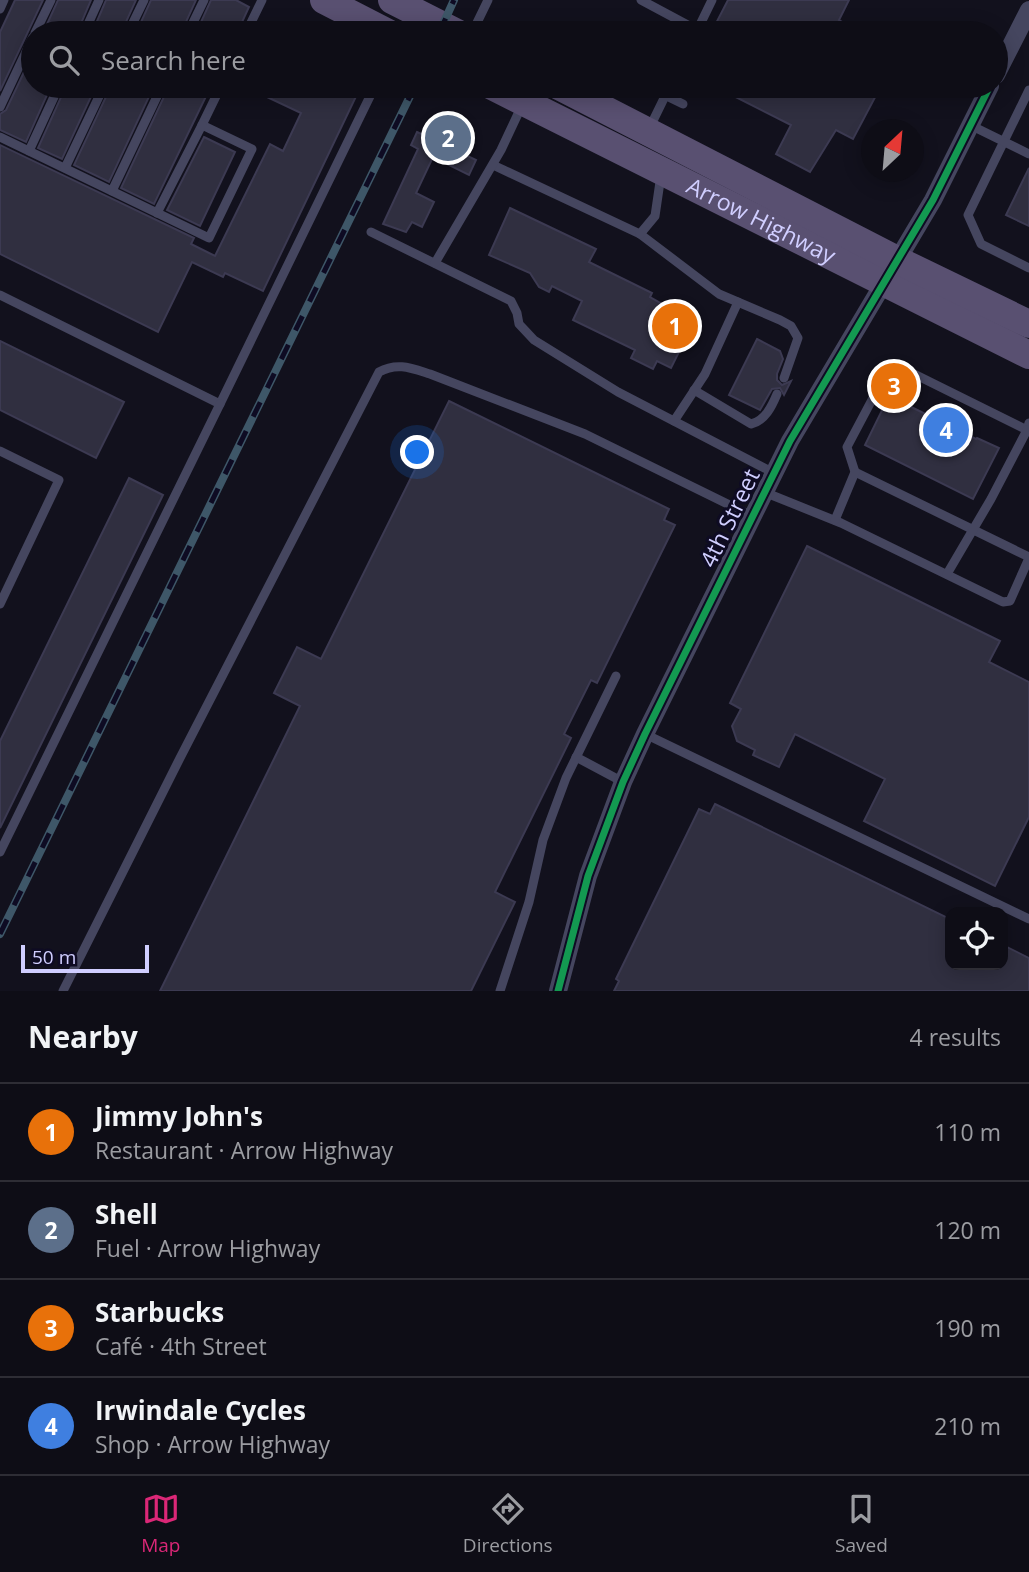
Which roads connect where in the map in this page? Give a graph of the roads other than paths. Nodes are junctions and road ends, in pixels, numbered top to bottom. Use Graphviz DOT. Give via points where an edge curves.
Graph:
graph roads {
  1 [pos="4,0"];
  2 [pos="51,0"];
  3 [pos="99,0"];
  4 [pos="144,0"];
  5 [pos="204,0"];
  6 [pos="262,0"];
  7 [pos="324,0"];
  8 [pos="392,0"];
  9 [pos="488,0"];
  10 [pos="642,0"];
  11 [pos="712,0"];
  12 [pos="0,9"];
  13 [pos="1029,10"];
  14 [pos="41,21"];
  15 [pos="89,21"];
  16 [pos="134,21"];
  17 [pos="194,21"];
  18 [pos="252,21"];
  19 [pos="365,21"];
  20 [pos="433,21"];
  21 [pos="478,21"];
  22 [pos="678,21"];
  23 [pos="702,21"];
  24 [pos="1008,51"];
  25 [pos="21,63"];
  26 [pos="1029,90"];
  27 [pos="53,98"];
  28 [pos="98,98"];
  29 [pos="156,98"];
  30 [pos="215,98"];
  31 [pos="369,98"];
  32 [pos="526,98"];
  33 [pos="535,98"];
  34 [pos="583,98"];
  35 [pos="664,98"];
  36 [pos="670,98"];
  37 [pos="984,98"];
  38 [pos="683,104"];
  39 [pos="0,107"];
  40 [pos="202,125"];
  41 [pos="970,125"];
  42 [pos="649,131"];
  43 [pos="0,137"];
  44 [pos="1004,142"];
  45 [pos="29,151"];
  46 [pos="1029,154"];
  47 [pos="493,165"];
  48 [pos="65,168"];
  49 [pos="662,172"];
  50 [pos="112,191"];
  51 [pos="158,213"];
  52 [pos="371,232"];
  53 [pos="640,234"];
  54 [pos="435,263"];
  55 [pos="1029,268"];
  56 [pos="891,272"];
  57 [pos="0,295"];
  58 [pos="738,302"];
  59 [pos="1029,324"];
  60 [pos="1029,355"];
  61 [pos="784,378"];
  62 [pos="694,390"];
  63 [pos="776,394"];
  64 [pos="220,404"];
  65 [pos="674,421"];
  66 [pos="1028,426"];
  67 [pos="0,451"];
  68 [pos="855,472"];
  69 [pos="774,473"];
  70 [pos="764,492"];
  71 [pos="752,516"];
  72 [pos="835,520"];
  73 [pos="973,529"];
  74 [pos="1029,557"];
  75 [pos="947,574"];
  76 [pos="0,604"];
  77 [pos="616,676"];
  78 [pos="645,734"];
  79 [pos="576,757"];
  80 [pos="623,782"];
  81 [pos="0,852"];
  82 [pos="1029,919"];
  83 [pos="63,991"];
  84 [pos="500,991"];
  85 [pos="558,991"];
  1 -- 12 [label="lane"];
  2 -- 14 [label="lane"];
  3 -- 15 [label="lane"];
  4 -- 16 [label="lane"];
  5 -- 17 [label="lane"];
  6 -- 18 [label="lane"];
  7 -- 19 [label="main road"];
  8 -- 20 [label="main road"];
  9 -- 21 [label="lane"];
  10 -- 22 [label="lane"];
  11 -- 23 [label="lane"];
  13 -- 24 [label="street"];
  25 -- 39 [label="lane"];
  26 -- 44 [label="lane"];
  27 -- 45 [label="lane"];
  28 -- 48 [label="lane"];
  29 -- 50 [label="lane"];
  30 -- 40 [label="lane"];
  31 -- 64 [label="lane"];
  32 -- 47 [label="lane"];
  33 -- 49 [label="main road, Arrow Highway"];
  34 -- 42 [label="main road, Arrow Highway"];
  35 -- 42 [label="lane"];
  36 -- 38 [label="lane"];
  37 -- 41 [label="street, 4th Street"];
  40 -- 51 [label="lane"];
  40 -- 51 [label="lane" via="252,149 209,238"];
  41 -- 44 [label="lane"];
  41 -- 56 [label="street, 4th Street"];
  42 -- 56 [label="main road, Arrow Highway"];
  43 -- 45 [label="lane"];
  44 -- 46 [label="lane"];
  44 -- 55 [label="lane" via="968,215 981,244"];
  45 -- 48 [label="lane"];
  47 -- 53 [label="lane"];
  47 -- 54 [label="lane"];
  48 -- 50 [label="lane"];
  49 -- 53 [label="lane" via="655,216"];
  49 -- 56 [label="main road, Arrow Highway"];
  50 -- 51 [label="lane"];
  52 -- 54 [label="lane"];
  53 -- 58 [label="lane" via="719,294"];
  54 -- 65 [label="lane" via="511,302 519,324 534,340 618,393"];
  56 -- 59 [label="main road, Arrow Highway"];
  56 -- 60 [label="main road, Arrow Highway"];
  56 -- 69 [label="street, 4th Street"];
  57 -- 64 [label="lane"];
  58 -- 61 [label="lane" via="791,326 798,338"];
  58 -- 62 [label="lane"];
  62 -- 63 [label="lane" via="751,424 758,422"];
  62 -- 65 [label="lane"];
  64 -- 81 [label="lane"];
  65 -- 69 [label="lane"];
  66 -- 68 [label="lane" via="908,370 894,372 883,379 847,447"];
  66 -- 73 [label="lane"];
  67 -- 76 [label="lane" via="59,480"];
  68 -- 72 [label="lane"];
  68 -- 73 [label="lane"];
  69 -- 70 [label="street, 4th Street"];
  70 -- 71 [label="street, 4th Street"];
  70 -- 72 [label="lane"];
  71 -- 78 [label="street, 4th Street"];
  71 -- 83 [label="lane" via="585,435 430,374 405,366 389,366 379,372"];
  72 -- 75 [label="lane"];
  73 -- 74 [label="lane"];
  73 -- 75 [label="lane"];
  74 -- 75 [label="lane" via="1010,601 1003,602"];
  77 -- 79 [label="lane"];
  78 -- 80 [label="street, 4th Street"];
  78 -- 82 [label="lane"];
  79 -- 80 [label="lane"];
  79 -- 84 [label="lane" via="543,840 529,902"];
  80 -- 85 [label="street, 4th Street" via="588,876"];
}
